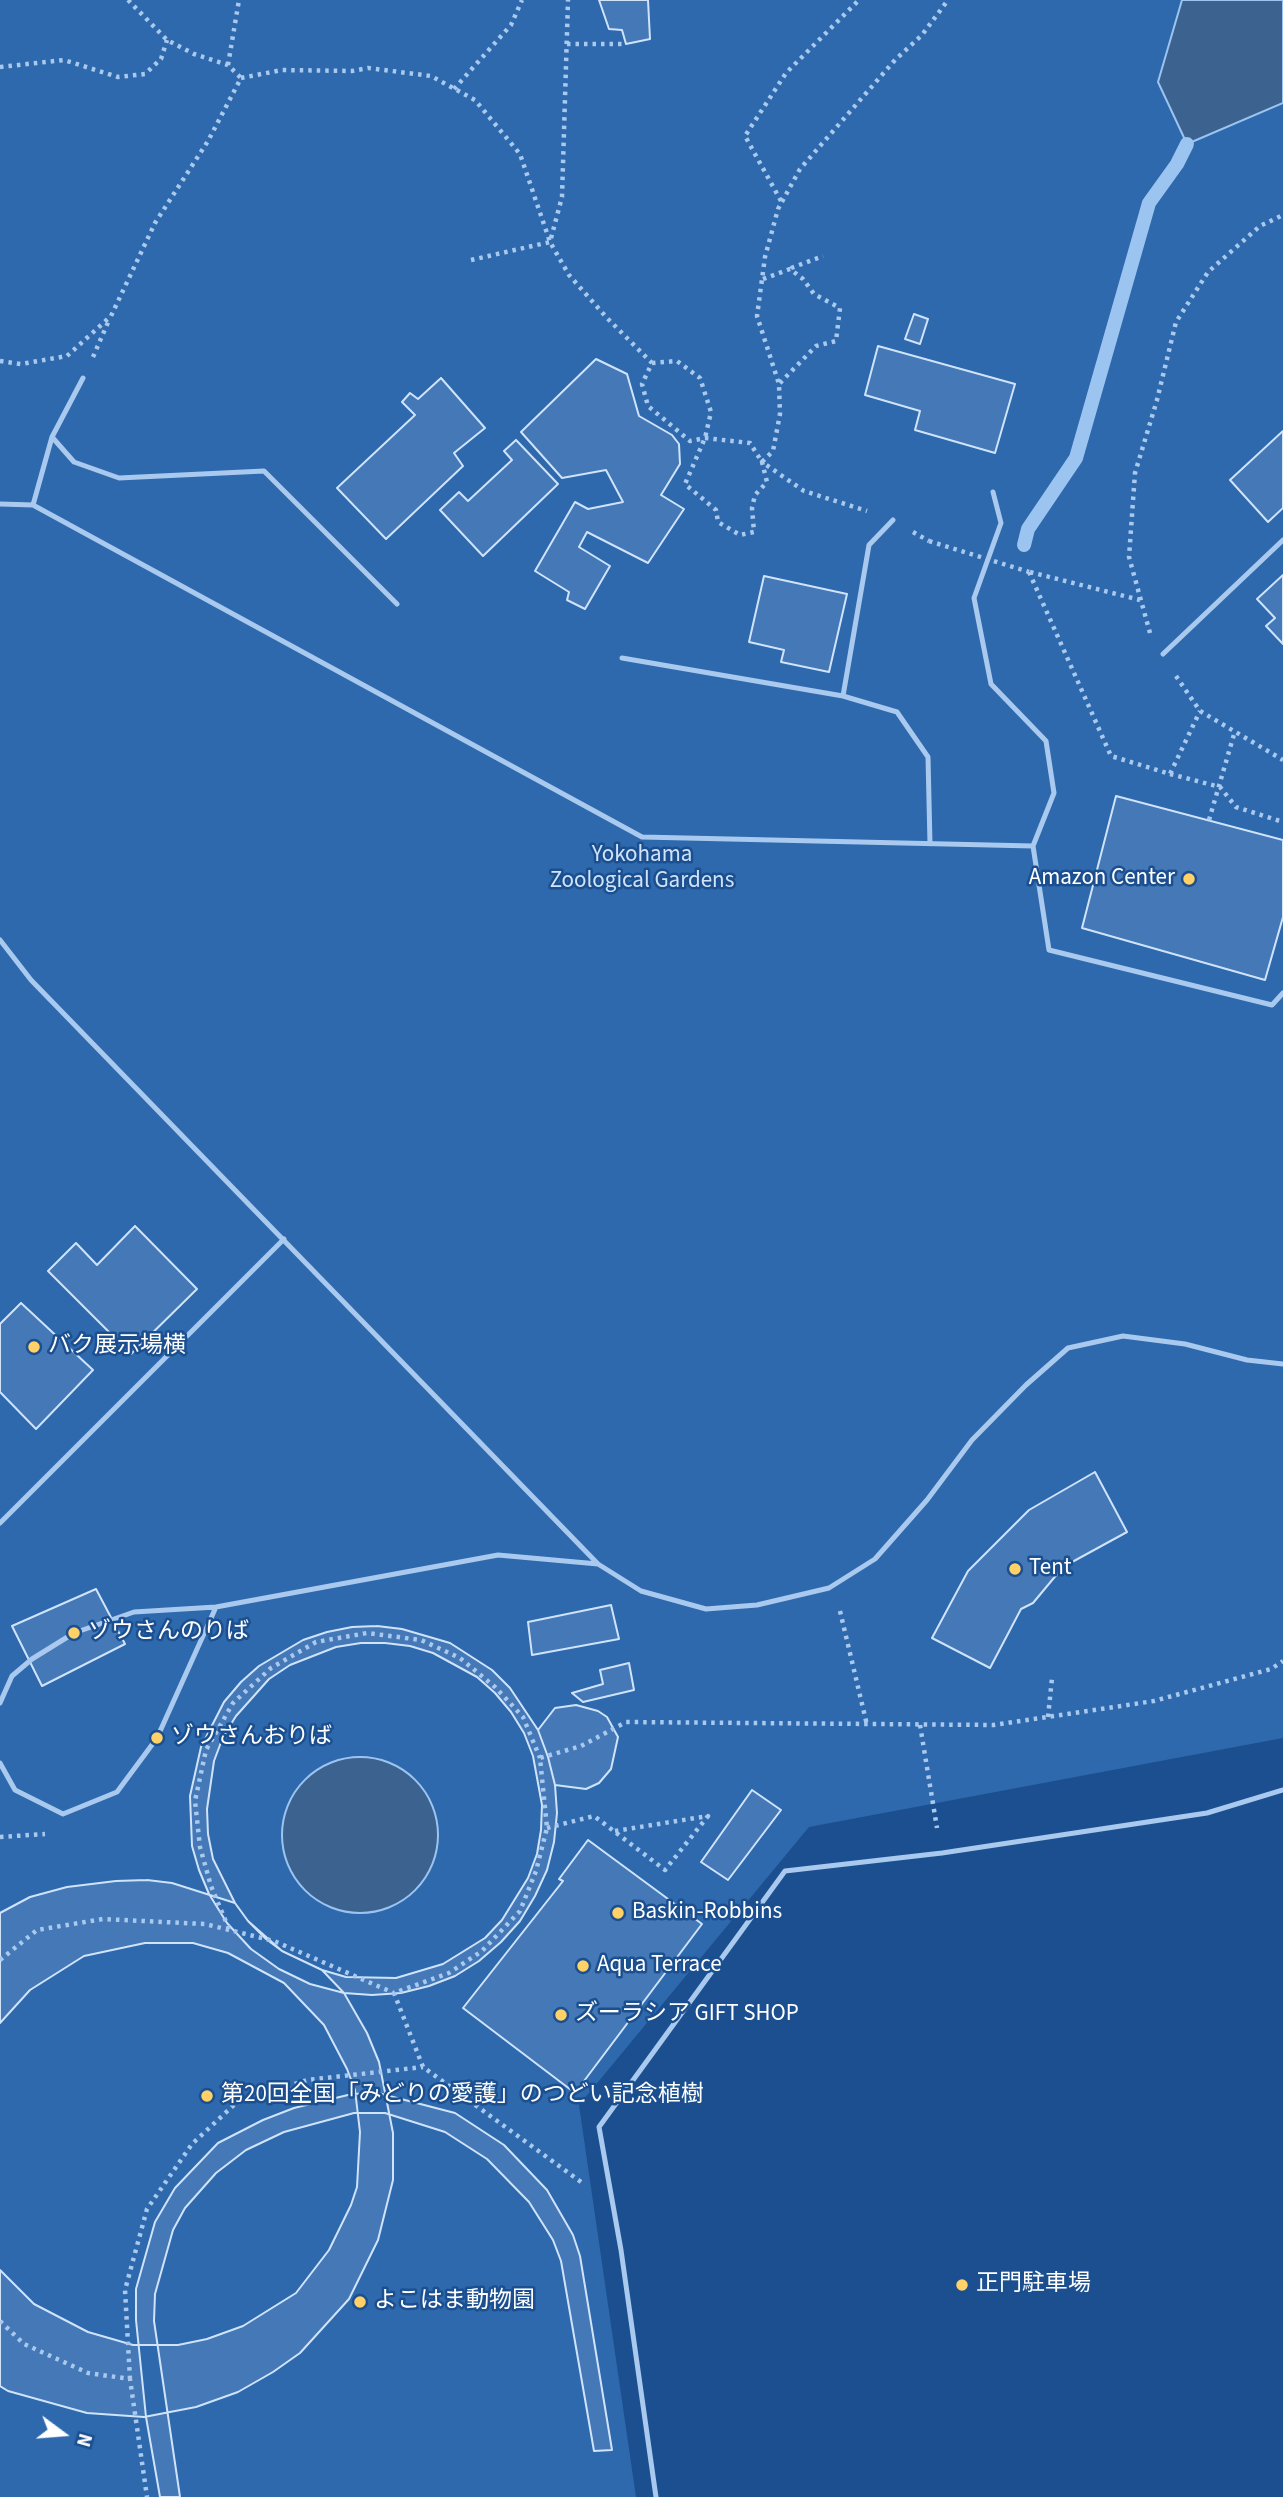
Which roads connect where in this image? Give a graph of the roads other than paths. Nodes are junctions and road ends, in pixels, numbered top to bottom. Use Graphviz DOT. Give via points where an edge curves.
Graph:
graph roads {
  1 [pos="83,379"];
  2 [pos="52,437"];
  3 [pos="993,492"];
  4 [pos="0,504"];
  5 [pos="33,505"];
  6 [pos="893,520"];
  7 [pos="1283,540"];
  8 [pos="397,604"];
  9 [pos="1163,654"];
  10 [pos="622,658"];
  11 [pos="843,696"];
  12 [pos="930,844"];
  13 [pos="1033,846"];
  14 [pos="0,940"];
  15 [pos="1283,993"];
  16 [pos="284,1239"];
  17 [pos="1283,1364"];
  18 [pos="0,1523"];
  19 [pos="598,1564"];
  20 [pos="216,1606"];
  21 [pos="0,1703"];
  22 [pos="0,1763"];
  23 [pos="1283,1790"];
  24 [pos="656,2497"];
  1 -- 2 [label="lane"];
  2 -- 5 [label="lane"];
  2 -- 8 [label="lane" via="75,462 119,478 264,471"];
  3 -- 13 [label="lane" via="1001,523 974,598 991,684 1046,741 1054,793"];
  4 -- 5 [label="lane"];
  5 -- 12 [label="lane" via="642,837"];
  6 -- 11 [label="lane" via="869,545"];
  7 -- 9 [label="lane"];
  10 -- 11 [label="lane"];
  11 -- 12 [label="lane" via="897,712 928,757"];
  12 -- 13 [label="lane"];
  13 -- 15 [label="lane" via="1049,950 1272,1005"];
  14 -- 16 [label="lane" via="31,980"];
  16 -- 18 [label="lane"];
  16 -- 19 [label="lane"];
  17 -- 19 [label="lane" via="1124,1336 1068,1348 972,1440 875,1559 830,1588 757,1605 706,1609 641,1591"];
  19 -- 20 [label="lane" via="498,1555"];
  20 -- 21 [label="lane" via="134,1612 74,1633 12,1676"];
  20 -- 22 [label="lane" via="157,1738 117,1792 63,1814 15,1790"];
  23 -- 24 [label="lane" via="1207,1813 942,1853 785,1871 599,2127"];
}
